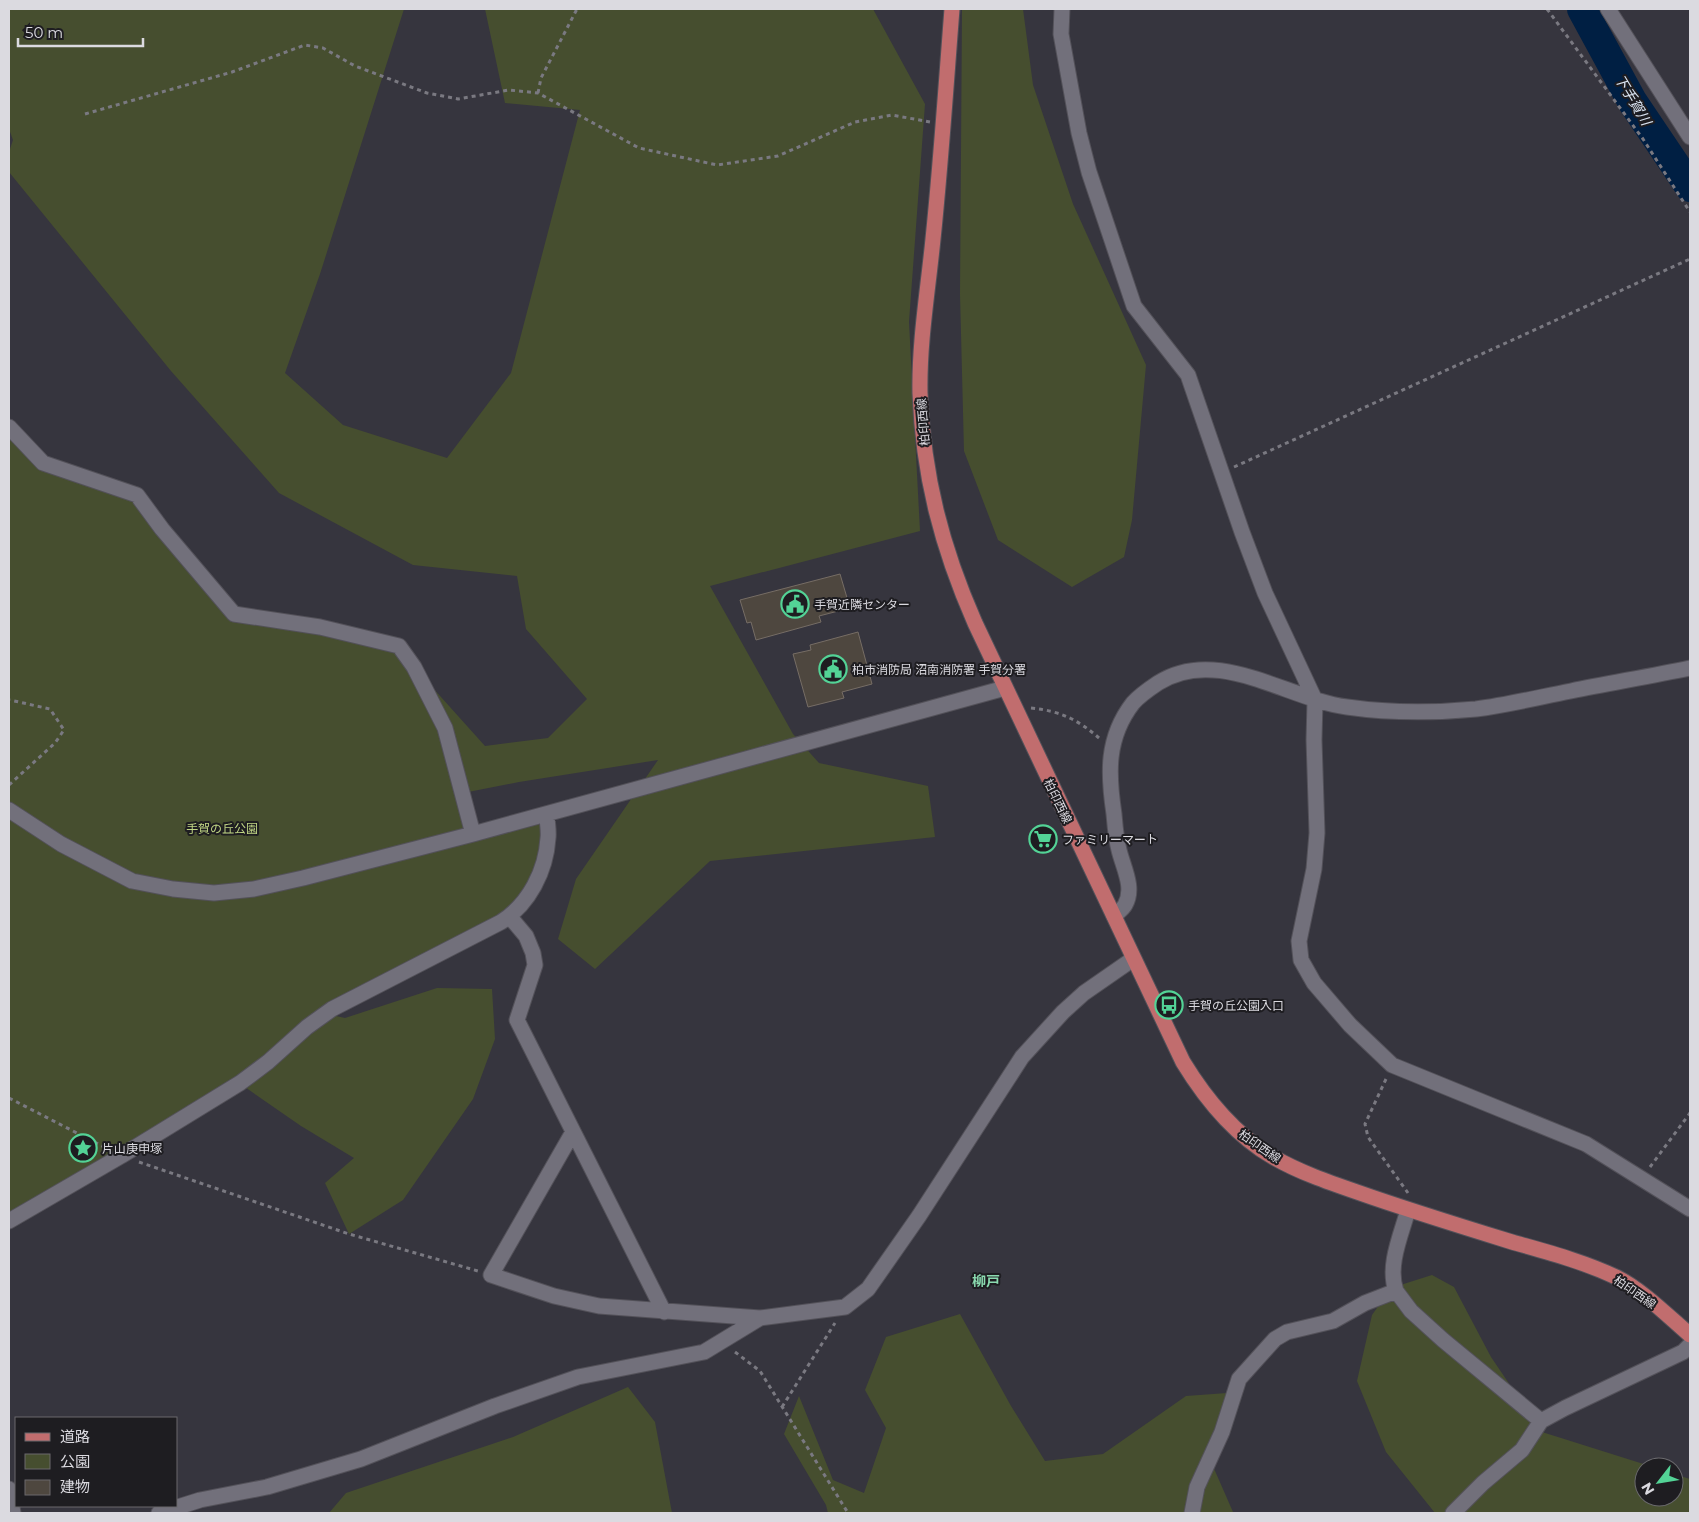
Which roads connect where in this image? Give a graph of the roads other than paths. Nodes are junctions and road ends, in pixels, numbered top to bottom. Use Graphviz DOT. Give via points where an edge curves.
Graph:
graph roads {
  1 [pos="952,9"];
  2 [pos="1062,9"];
  3 [pos="1608,9"];
  4 [pos="1690,138"];
  5 [pos="9,427"];
  6 [pos="1690,668"];
  7 [pos="1005,688"];
  8 [pos="1315,700"];
  9 [pos="9,810"];
  10 [pos="547,814"];
  11 [pos="473,834"];
  12 [pos="510,916"];
  13 [pos="1114,916"];
  14 [pos="1133,959"];
  15 [pos="573,1132"];
  16 [pos="1690,1209"];
  17 [pos="1408,1210"];
  18 [pos="9,1221"];
  19 [pos="1396,1291"];
  20 [pos="664,1312"];
  21 [pos="760,1318"];
  22 [pos="1690,1335"];
  23 [pos="1690,1346"];
  24 [pos="1542,1421"];
  25 [pos="9,1489"];
  26 [pos="178,1507"];
  27 [pos="178,1507"];
  28 [pos="13,1513"];
  29 [pos="159,1513"];
  30 [pos="1192,1513"];
  31 [pos="1453,1513"];
  1 -- 7 [label="main road, 柏印西線" via="920,393 932,497 943,538 956,580"];
  2 -- 8 [label="street" via="1060,34 1079,133 1134,306 1188,375 1265,593"];
  3 -- 4 [label="street"];
  5 -- 11 [label="street" via="43,464 137,495 234,614 320,627 399,646 445,728"];
  6 -- 8 [label="street" via="1477,709 1399,711 1346,707"];
  7 -- 10 [label="street"];
  7 -- 13 [label="main road, 柏印西線"];
  8 -- 13 [label="street" via="1221,670 1192,670 1166,678 1133,703 1111,749 1109,781 1118,849 1128,877 1125,905"];
  8 -- 16 [label="street" via="1317,832 1314,868 1299,941 1301,960 1314,983 1350,1025 1392,1065 1586,1144"];
  9 -- 11 [label="street" via="61,844 132,881 214,893 254,889 303,878"];
  10 -- 11 [label="street"];
  10 -- 12 [label="street" via="549,838 543,865 532,890"];
  12 -- 15 [label="street" via="526,936 534,953 535,966 517,1020"];
  12 -- 18 [label="street" via="332,1009 240,1083"];
  13 -- 14 [label="main road, 柏印西線"];
  14 -- 17 [label="main road, 柏印西線" via="1199,1088 1242,1135 1305,1173"];
  14 -- 21 [label="street" via="1084,993 1022,1058 868,1289 845,1307"];
  15 -- 20 [label="street"];
  15 -- 20 [label="street" via="491,1275 554,1296 599,1306"];
  17 -- 19 [label="street" via="1394,1263"];
  17 -- 22 [label="main road, 柏印西線" via="1583,1264 1618,1278 1649,1299"];
  19 -- 24 [label="street" via="1443,1340"];
  19 -- 30 [label="street" via="1333,1321 1287,1332 1275,1339 1239,1379 1222,1432 1197,1487"];
  20 -- 21 [label="street"];
  21 -- 26 [label="street" via="704,1352 578,1377 361,1459 268,1487"];
  23 -- 24 [label="street"];
  24 -- 31 [label="street" via="1522,1450"];
  25 -- 28 [label="street"];
  27 -- 29 [label="street"];
}
